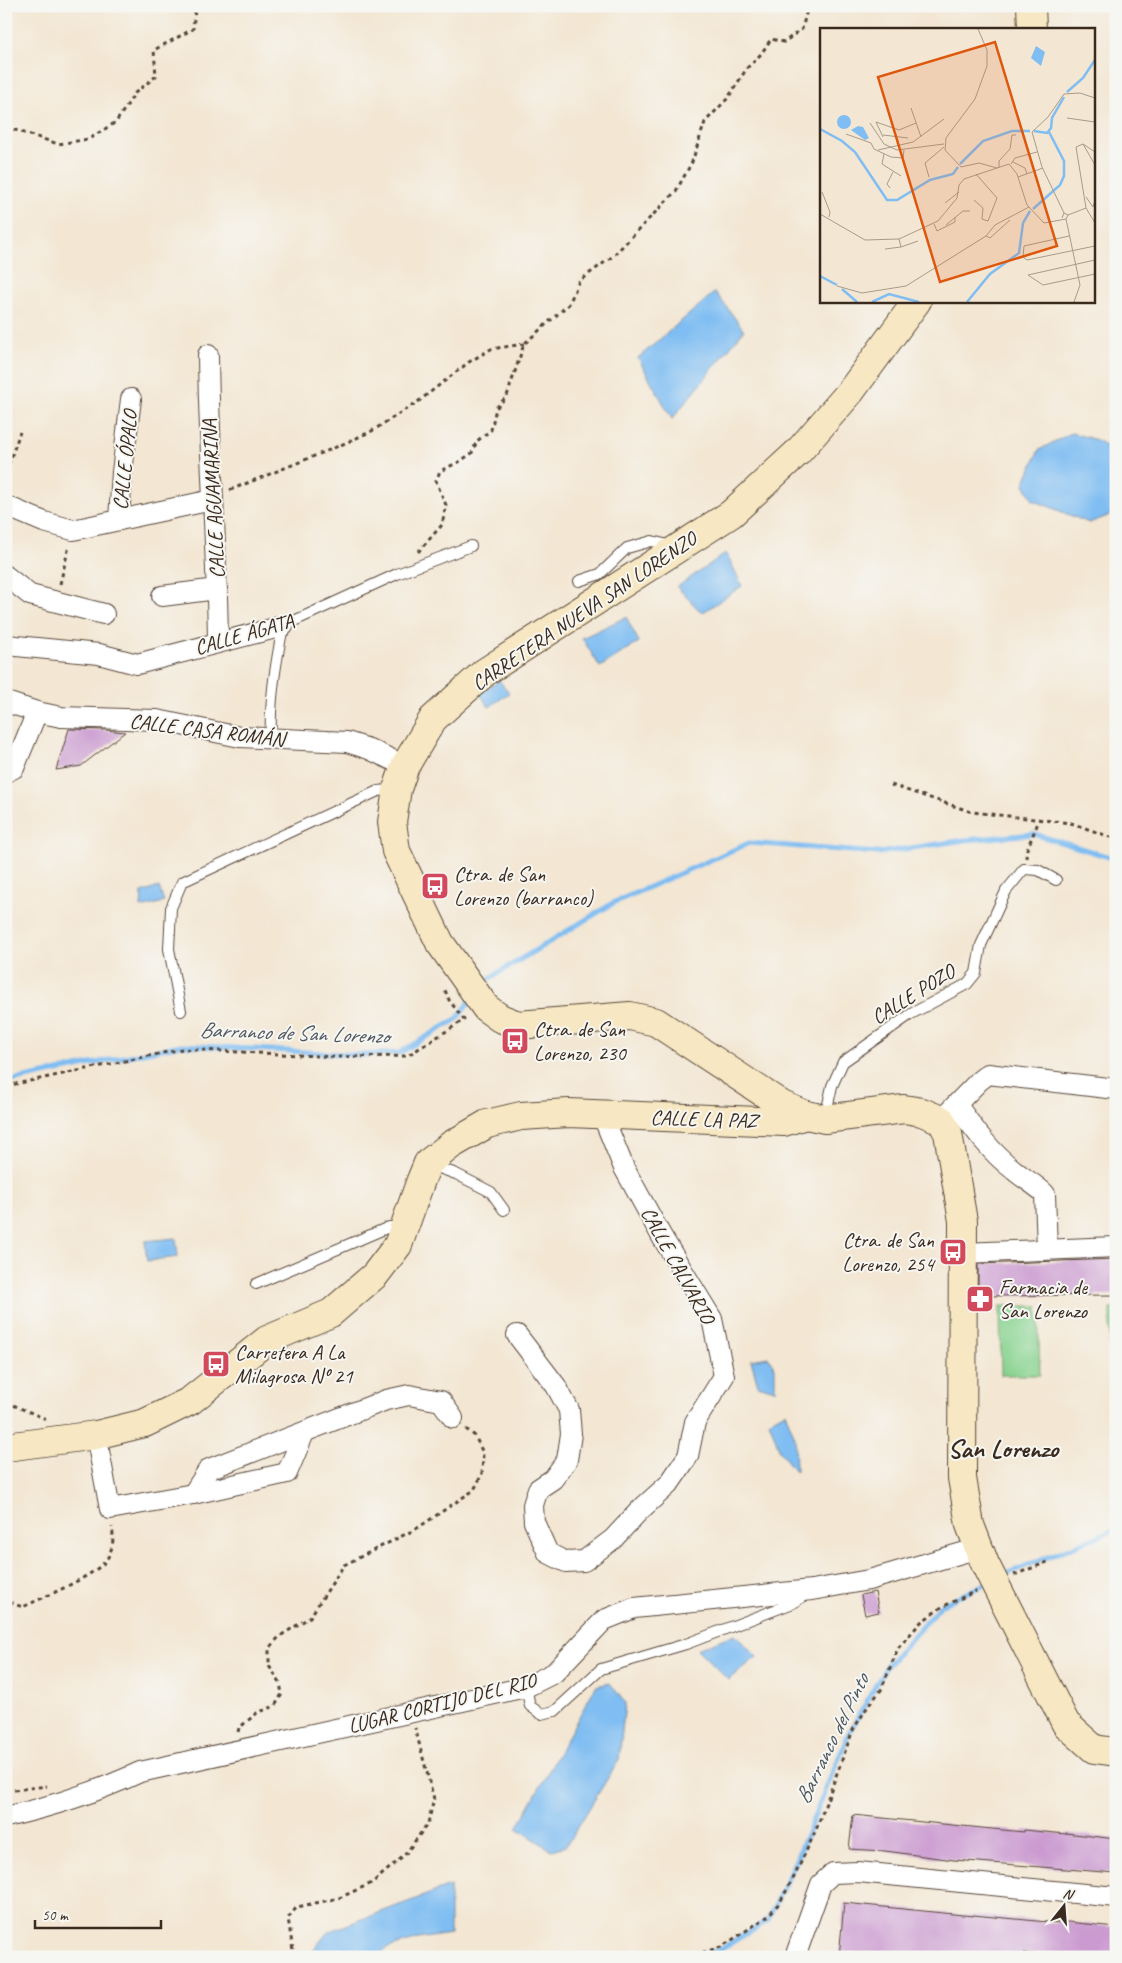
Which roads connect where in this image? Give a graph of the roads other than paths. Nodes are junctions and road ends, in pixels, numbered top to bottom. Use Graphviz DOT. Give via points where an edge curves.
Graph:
graph roads {
  1 [pos="1031,6"];
  2 [pos="1032,28"];
  3 [pos="916,302"];
  4 [pos="208,355"];
  5 [pos="131,399"];
  6 [pos="212,500"];
  7 [pos="6,506"];
  8 [pos="119,520"];
  9 [pos="471,546"];
  10 [pos="680,548"];
  11 [pos="6,576"];
  12 [pos="579,581"];
  13 [pos="217,589"];
  14 [pos="162,596"];
  15 [pos="104,614"];
  16 [pos="283,626"];
  17 [pos="218,642"];
  18 [pos="6,644"];
  19 [pos="6,702"];
  20 [pos="37,712"];
  21 [pos="271,740"];
  22 [pos="6,772"];
  23 [pos="401,777"];
  24 [pos="1056,880"];
  25 [pos="181,1010"];
  26 [pos="1116,1089"];
  27 [pos="949,1113"];
  28 [pos="602,1114"];
  29 [pos="815,1117"];
  30 [pos="428,1163"];
  31 [pos="504,1210"];
  32 [pos="405,1227"];
  33 [pos="1116,1247"];
  34 [pos="1047,1249"];
  35 [pos="963,1253"];
  36 [pos="256,1284"];
  37 [pos="518,1335"];
  38 [pos="453,1418"];
  39 [pos="304,1433"];
  40 [pos="96,1435"];
  41 [pos="6,1447"];
  42 [pos="193,1494"];
  43 [pos="979,1548"];
  44 [pos="812,1590"];
  45 [pos="526,1687"];
  46 [pos="1116,1752"];
  47 [pos="6,1817"];
  48 [pos="1116,1897"];
  49 [pos="795,1957"];
  1 -- 2 [label="street"];
  3 -- 10 [label="street, CARRETERA NUEVA SAN LORENZO" via="851,391 798,452 731,514"];
  4 -- 6 [label="street, CALLE AGUAMARINA"];
  5 -- 8 [label="street, CALLE ÓPALO"];
  6 -- 8 [label="street"];
  6 -- 13 [label="street, CALLE AGUAMARINA"];
  7 -- 8 [label="street" via="73,530"];
  9 -- 16 [label="lane, CALLE ÁGATA" via="397,574"];
  10 -- 12 [label="lane" via="652,541 627,548 600,574"];
  10 -- 23 [label="street, CARRETERA NUEVA SAN LORENZO" via="485,672 433,720"];
  11 -- 15 [label="street" via="30,595"];
  13 -- 14 [label="street"];
  13 -- 17 [label="street, CALLE AGUAMARINA"];
  16 -- 17 [label="street, CALLE ÁGATA"];
  16 -- 21 [label="lane" via="276,660"];
  17 -- 18 [label="street, CALLE ÁGATA" via="137,664 99,654"];
  19 -- 20 [label="street, CALLE CASA ROMÁN"];
  20 -- 21 [label="street, CALLE CASA ROMÁN" via="62,717 157,720"];
  20 -- 22 [label="street" via="14,768"];
  21 -- 23 [label="street, CALLE CASA ROMÁN" via="347,742 369,749"];
  23 -- 25 [label="lane" via="378,791 182,882 171,908 169,949"];
  23 -- 29 [label="street, CARRETERA NUEVA SAN LORENZO" via="392,822 396,851 475,1014 518,1025 630,1016 656,1022 782,1105"];
  24 -- 29 [label="lane, CALLE POZO" via="1038,870 1024,869 1006,891 981,945 976,972 967,984 911,1014 843,1062"];
  26 -- 27 [label="street" via="988,1074"];
  27 -- 29 [label="street, CARRETERA NUEVA SAN LORENZO" via="904,1109"];
  27 -- 34 [label="street" via="977,1132 1013,1170 1045,1194"];
  27 -- 35 [label="street" via="948,1133 963,1221"];
  28 -- 29 [label="street, CALLE LA PAZ" via="784,1122"];
  28 -- 30 [label="street, CALLE LA PAZ" via="569,1112 521,1116 487,1124"];
  28 -- 37 [label="street, CALLE CALVARIO" via="624,1168 712,1319 724,1376 695,1422 688,1456 669,1484 613,1539 584,1561 566,1562 548,1553 534,1522 533,1505 538,1490 553,1479 567,1460 571,1434 569,1410"];
  30 -- 31 [label="lane" via="491,1192"];
  30 -- 32 [label="street"];
  32 -- 36 [label="lane" via="389,1227"];
  32 -- 40 [label="street" via="398,1246 375,1275 331,1313 267,1340 190,1401 145,1423"];
  33 -- 34 [label="street"];
  34 -- 35 [label="street"];
  35 -- 43 [label="street" via="962,1478 970,1525"];
  38 -- 39 [label="street" via="441,1401 410,1395 386,1400"];
  39 -- 42 [label="street" via="209,1469"];
  39 -- 42 [label="street" via="287,1473"];
  40 -- 41 [label="street"];
  40 -- 42 [label="street" via="110,1508"];
  43 -- 44 [label="street, LUGAR CORTIJO DEL RIO" via="868,1580"];
  43 -- 46 [label="street" via="1066,1724 1094,1749"];
  44 -- 45 [label="street, LUGAR CORTIJO DEL RIO" via="634,1608 604,1620 554,1673"];
  44 -- 45 [label="lane" via="793,1603 686,1644 601,1669 555,1711 540,1714 530,1706"];
  45 -- 47 [label="street, LUGAR CORTIJO DEL RIO" via="140,1772 50,1807"];
  48 -- 49 [label="street" via="858,1872 833,1873 820,1884"];
}
